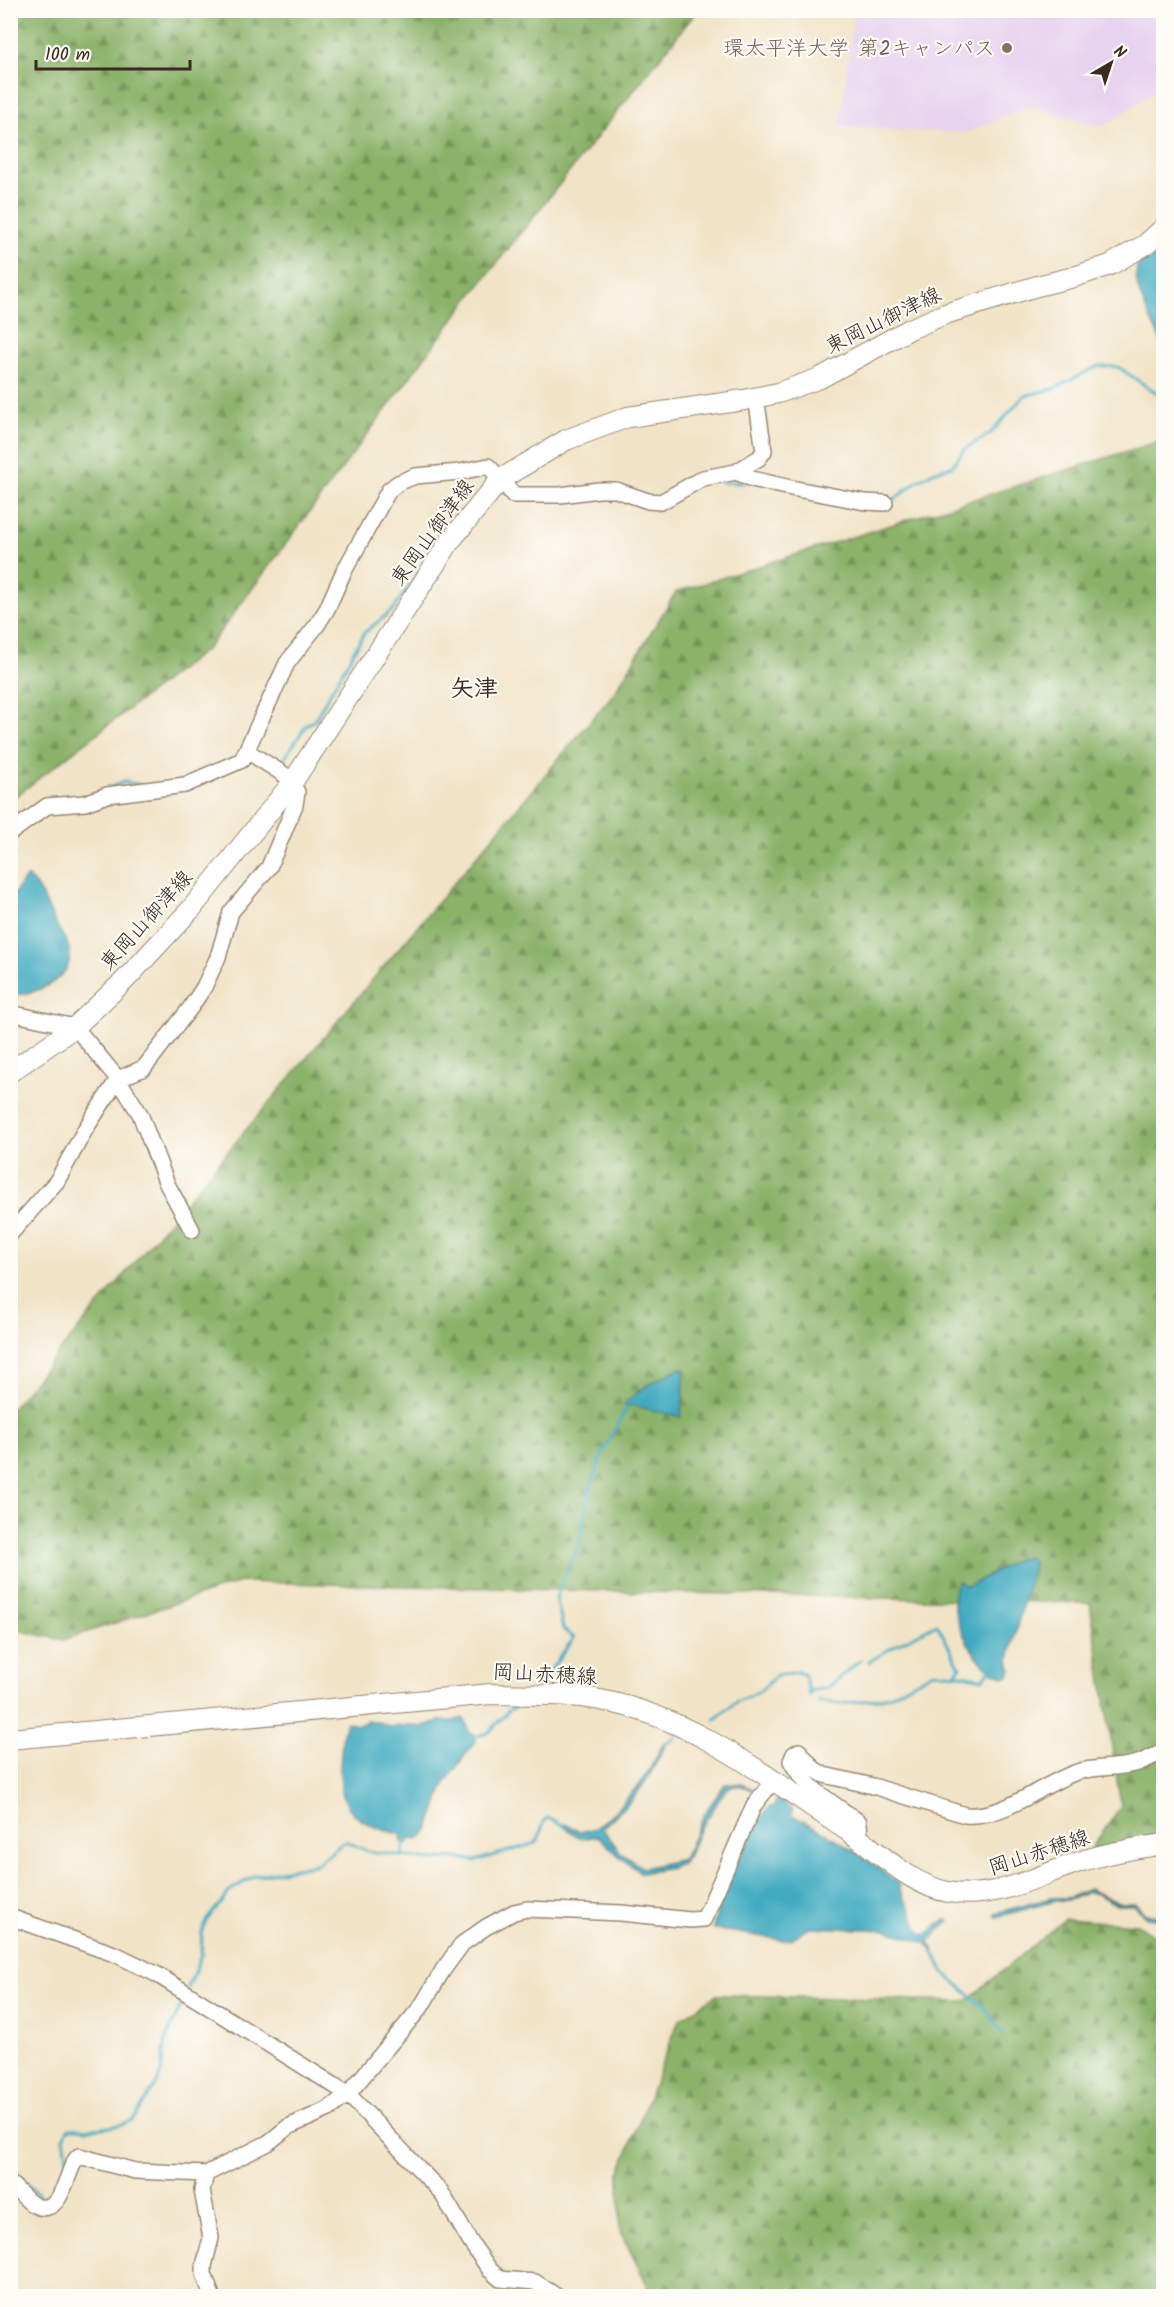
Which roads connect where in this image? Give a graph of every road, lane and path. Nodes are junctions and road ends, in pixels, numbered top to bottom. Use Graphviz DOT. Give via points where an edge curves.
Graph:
graph roads {
  1 [pos="1164,228"];
  2 [pos="756,397"];
  3 [pos="736,472"];
  4 [pos="501,479"];
  5 [pos="885,503"];
  6 [pos="245,756"];
  7 [pos="282,773"];
  8 [pos="10,833"];
  9 [pos="10,1012"];
  10 [pos="75,1027"];
  11 [pos="10,1072"];
  12 [pos="118,1079"];
  13 [pos="192,1230"];
  14 [pos="10,1234"];
  15 [pos="10,1739"];
  16 [pos="1164,1752"];
  17 [pos="773,1781"];
  18 [pos="860,1838"];
  19 [pos="1164,1844"];
  20 [pos="10,1917"];
  21 [pos="348,2094"];
  22 [pos="206,2174"];
  23 [pos="10,2184"];
  24 [pos="212,2296"];
  25 [pos="556,2296"];
  1 -- 2 [label="main road, 東岡山御津線" via="1145,245 1110,265 945,314 820,378"];
  2 -- 3 [label="street" via="764,451"];
  2 -- 4 [label="main road, 東岡山御津線" via="628,417 566,440"];
  3 -- 4 [label="street" via="703,478 661,501 648,501 616,490 513,495"];
  3 -- 5 [label="street" via="791,488"];
  4 -- 6 [label="street" via="488,466 415,476 394,486 343,573 327,609 287,663"];
  4 -- 7 [label="main road, 東岡山御津線" via="450,540"];
  6 -- 7 [label="street"];
  6 -- 8 [label="street" via="185,785 47,806"];
  7 -- 10 [label="main road, 東岡山御津線" via="192,908"];
  7 -- 12 [label="street" via="297,792 269,867 231,912 218,957 204,987 144,1068"];
  9 -- 10 [label="street"];
  10 -- 11 [label="main road, 東岡山御津線"];
  10 -- 12 [label="street"];
  12 -- 13 [label="street" via="140,1114 163,1175"];
  12 -- 14 [label="street" via="57,1180"];
  15 -- 17 [label="main road, 岡山赤穂線" via="491,1694 566,1695 650,1712 711,1740"];
  16 -- 18 [label="street" via="1137,1763 1080,1771 981,1816 965,1815 824,1775 813,1769 799,1751 794,1754 791,1761 796,1772 859,1822"];
  17 -- 18 [label="main road, 岡山赤穂線"];
  17 -- 21 [label="street" via="754,1805 704,1919 514,1912 462,1944 421,2007"];
  18 -- 19 [label="main road, 岡山赤穂線" via="928,1886 967,1894 989,1894 1082,1861"];
  20 -- 21 [label="street" via="117,1955 156,1974"];
  21 -- 22 [label="street" via="329,2109 288,2127 268,2143"];
  21 -- 25 [label="street" via="441,2192 490,2270 500,2279 535,2282"];
  22 -- 23 [label="street" via="135,2171 79,2156 58,2199 42,2207 34,2206"];
  22 -- 24 [label="street" via="202,2190 211,2238 204,2274"];
}
